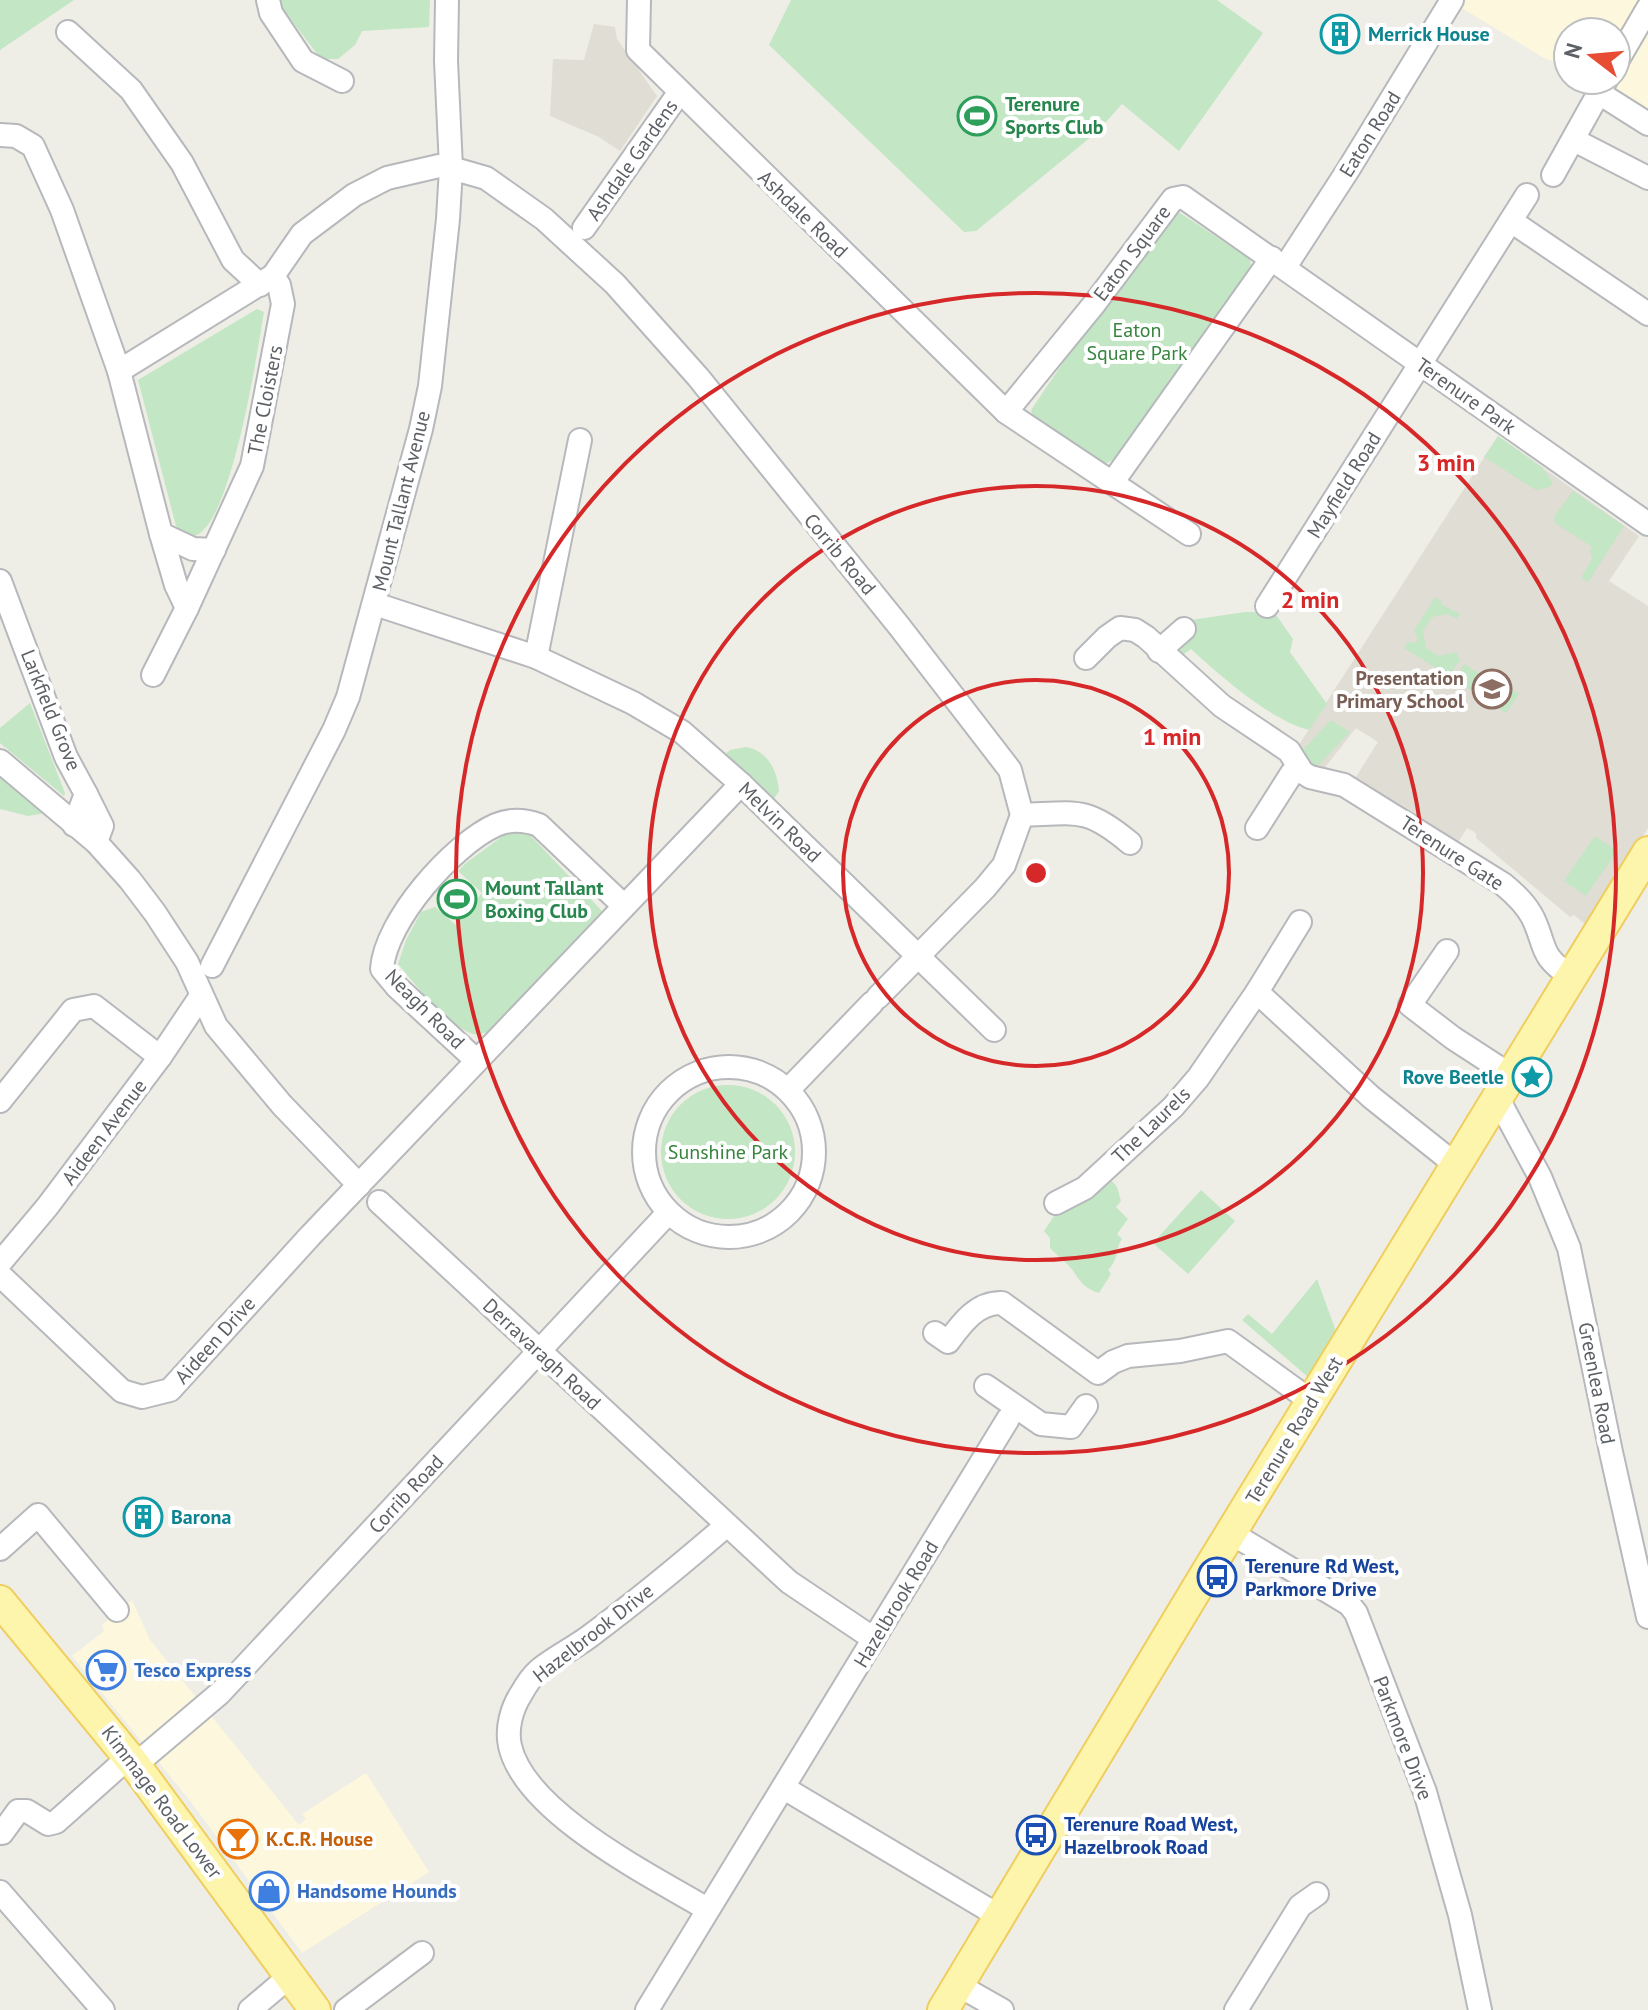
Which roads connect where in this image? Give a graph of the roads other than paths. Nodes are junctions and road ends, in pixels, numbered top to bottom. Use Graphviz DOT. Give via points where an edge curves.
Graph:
graph roads {
  1 [pos="268,0"];
  2 [pos="447,0"];
  3 [pos="639,0"];
  4 [pos="1452,0"];
  5 [pos="1648,8"];
  6 [pos="68,32"];
  7 [pos="1632,36"];
  8 [pos="342,81"];
  9 [pos="679,93"];
  10 [pos="1597,96"];
  11 [pos="1614,96"];
  12 [pos="1648,124"];
  13 [pos="0,135"];
  14 [pos="1574,140"];
  15 [pos="451,168"];
  16 [pos="1553,175"];
  17 [pos="1648,178"];
  18 [pos="1527,195"];
  19 [pos="1511,221"];
  20 [pos="584,228"];
  21 [pos="1278,262"];
  22 [pos="266,280"];
  23 [pos="1648,314"];
  24 [pos="1421,364"];
  25 [pos="119,371"];
  26 [pos="1006,412"];
  27 [pos="580,440"];
  28 [pos="1112,483"];
  29 [pos="1648,524"];
  30 [pos="161,534"];
  31 [pos="1189,534"];
  32 [pos="214,550"];
  33 [pos="0,581"];
  34 [pos="375,604"];
  35 [pos="1267,606"];
  36 [pos="187,608"];
  37 [pos="1184,629"];
  38 [pos="1159,651"];
  39 [pos="536,657"];
  40 [pos="1086,658"];
  41 [pos="153,675"];
  42 [pos="0,761"];
  43 [pos="1299,767"];
  44 [pos="741,784"];
  45 [pos="86,794"];
  46 [pos="1022,815"];
  47 [pos="74,825"];
  48 [pos="1257,828"];
  49 [pos="96,842"];
  50 [pos="1130,843"];
  51 [pos="1648,852"];
  52 [pos="623,905"];
  53 [pos="1300,922"];
  54 [pos="1447,951"];
  55 [pos="916,956"];
  56 [pos="212,966"];
  57 [pos="1570,976"];
  58 [pos="1257,992"];
  59 [pos="201,996"];
  60 [pos="994,1030"];
  61 [pos="160,1057"];
  62 [pos="476,1060"];
  63 [pos="1504,1086"];
  64 [pos="788,1090"];
  65 [pos="0,1101"];
  66 [pos="1477,1130"];
  67 [pos="1526,1155"];
  68 [pos="1456,1165"];
  69 [pos="359,1185"];
  70 [pos="379,1202"];
  71 [pos="1056,1203"];
  72 [pos="668,1213"];
  73 [pos="311,1235"];
  74 [pos="0,1263"];
  75 [pos="0,1275"];
  76 [pos="1211,1325"];
  77 [pos="935,1333"];
  78 [pos="1228,1341"];
  79 [pos="540,1352"];
  80 [pos="986,1386"];
  81 [pos="1311,1401"];
  82 [pos="1086,1406"];
  83 [pos="1008,1419"];
  84 [pos="727,1525"];
  85 [pos="1231,1533"];
  86 [pos="0,1549"];
  87 [pos="0,1601"];
  88 [pos="117,1610"];
  89 [pos="1648,1617"];
  90 [pos="874,1639"];
  91 [pos="132,1761"];
  92 [pos="784,1788"];
  93 [pos="2,1833"];
  94 [pos="0,1892"];
  95 [pos="1317,1894"];
  96 [pos="707,1909"];
  97 [pos="999,1916"];
  98 [pos="422,1953"];
  99 [pos="290,1976"];
  100 [pos="950,1997"];
  101 [pos="103,2010"];
  102 [pos="250,2010"];
  103 [pos="315,2010"];
  104 [pos="346,2010"];
  105 [pos="647,2010"];
  106 [pos="1002,2010"];
  107 [pos="1236,2010"];
  108 [pos="1480,2010"];
  1 -- 8 [label="street" via="303,61"];
  2 -- 15 [label="street, Mount Tallant Avenue"];
  3 -- 9 [label="street, Ashdale Road" via="638,50"];
  4 -- 21 [label="street, Eaton Road" via="1348,170"];
  5 -- 7 [label="street"];
  6 -- 22 [label="street" via="131,90 182,163 233,260"];
  9 -- 20 [label="street, Ashdale Gardens"];
  9 -- 26 [label="street, Ashdale Road"];
  10 -- 14 [label="street"];
  11 -- 12 [label="street"];
  13 -- 25 [label="street" via="16,136 33,146"];
  14 -- 16 [label="street"];
  14 -- 17 [label="street"];
  15 -- 22 [label="street" via="387,178 354,195 302,234"];
  15 -- 34 [label="street, Mount Tallant Avenue" via="430,386"];
  15 -- 46 [label="street, Corrib Road" via="486,178 544,219 615,284 698,377 1010,770"];
  18 -- 19 [label="street, Mayfield Road"];
  19 -- 23 [label="street"];
  19 -- 24 [label="street, Mayfield Road"];
  21 -- 24 [label="street, Terenure Park"];
  21 -- 26 [label="street, Eaton Square" via="1183,197 1173,199"];
  21 -- 28 [label="street"];
  22 -- 25 [label="street"];
  22 -- 32 [label="street, The Cloisters" via="279,285 283,304 255,453"];
  24 -- 29 [label="street, Terenure Park"];
  24 -- 35 [label="street, Mayfield Road"];
  25 -- 30 [label="street"];
  26 -- 28 [label="street"];
  27 -- 39 [label="street"];
  28 -- 31 [label="street"];
  30 -- 32 [label="street" via="193,549"];
  30 -- 36 [label="street"];
  32 -- 36 [label="street, The Cloisters"];
  33 -- 45 [label="street, Larkfield Grove" via="66,757"];
  34 -- 39 [label="street, Melvin Road"];
  34 -- 56 [label="street, Mount Tallant Avenue" via="334,730"];
  36 -- 41 [label="street, The Cloisters"];
  37 -- 38 [label="street"];
  38 -- 40 [label="street, Terenure Gate" via="1135,630 1120,628"];
  38 -- 43 [label="street, Terenure Gate" via="1222,706 1289,751"];
  39 -- 44 [label="street, Melvin Road" via="682,732"];
  42 -- 47 [label="street"];
  43 -- 48 [label="street"];
  43 -- 57 [label="street, Terenure Gate" via="1310,777 1344,785 1503,884 1532,916 1543,952"];
  44 -- 52 [label="street, Neagh Road"];
  44 -- 55 [label="street, Melvin Road"];
  45 -- 47 [label="street, Larkfield Grove"];
  45 -- 49 [label="street, Larkfield Grove" via="102,826"];
  46 -- 50 [label="street" via="1084,813"];
  46 -- 55 [label="street" via="1004,865"];
  47 -- 49 [label="street"];
  49 -- 59 [label="street" via="155,913 187,962"];
  51 -- 57 [label="main road, Terenure Road West"];
  52 -- 62 [label="street, Neagh Road"];
  52 -- 62 [label="street, Neagh Road" via="539,825 525,821 497,824 438,870 404,913 386,945 382,969"];
  53 -- 58 [label="street, The Laurels"];
  54 -- 63 [label="street" via="1410,1005"];
  55 -- 60 [label="street, Melvin Road"];
  55 -- 64 [label="street"];
  57 -- 63 [label="main road, Terenure Road West"];
  58 -- 68 [label="street" via="1371,1097"];
  58 -- 71 [label="street, The Laurels" via="1173,1107 1085,1188"];
  59 -- 61 [label="street, Aideen Avenue"];
  59 -- 69 [label="street" via="237,1052"];
  61 -- 65 [label="street" via="94,1006 73,1010"];
  61 -- 74 [label="street, Aideen Avenue"];
  62 -- 69 [label="street, Neagh Road"];
  63 -- 66 [label="main road, Terenure Road West"];
  63 -- 67 [label="street, Greenlea Road"];
  64 -- 72 [label="street" via="764,1073 735,1066 705,1069 678,1082 657,1103 645,1131 643,1160 651,1189"];
  64 -- 72 [label="street" via="810,1124 814,1155 808,1186 783,1219 755,1233 724,1238 685,1226"];
  66 -- 67 [label="street"];
  66 -- 68 [label="main road, Terenure Road West"];
  67 -- 89 [label="street, Greenlea Road" via="1569,1248"];
  68 -- 81 [label="main road, Terenure Road West"];
  69 -- 73 [label="street, Neagh Road"];
  70 -- 79 [label="street, Derravaragh Road"];
  72 -- 79 [label="street, Corrib Road"];
  73 -- 75 [label="street, Aideen Drive" via="170,1390 142,1397 122,1391"];
  76 -- 78 [label="street"];
  77 -- 78 [label="street" via="948,1342 979,1308 1002,1303 1098,1373 1128,1356"];
  78 -- 81 [label="street"];
  79 -- 84 [label="street, Derravaragh Road"];
  79 -- 91 [label="street, Corrib Road" via="220,1693"];
  80 -- 82 [label="street" via="1041,1424 1071,1427"];
  81 -- 85 [label="main road, Terenure Road West"];
  83 -- 90 [label="street, Hazelbrook Road"];
  84 -- 90 [label="street" via="789,1582"];
  84 -- 96 [label="street, Hazelbrook Drive" via="589,1637 539,1670 514,1705 509,1722 510,1746 523,1774 547,1803 586,1836"];
  85 -- 97 [label="main road, Terenure Road West"];
  85 -- 108 [label="street, Parkmore Drive" via="1356,1613 1425,1792"];
  86 -- 88 [label="street" via="38,1515"];
  87 -- 91 [label="main road, Kimmage Road Lower"];
  90 -- 92 [label="street, Hazelbrook Road"];
  91 -- 93 [label="street, Corrib Road" via="56,1822 48,1824 18,1811"];
  91 -- 99 [label="main road, Kimmage Road Lower"];
  92 -- 96 [label="street, Hazelbrook Road"];
  92 -- 97 [label="street"];
  94 -- 101 [label="street"];
  95 -- 107 [label="street" via="1300,1906"];
  96 -- 105 [label="street, Hazelbrook Road"];
  97 -- 100 [label="main road, Terenure Road West"];
  98 -- 104 [label="street"];
  99 -- 102 [label="street"];
  99 -- 103 [label="main road, Kimmage Road Lower"];
  100 -- 106 [label="street"];
}
